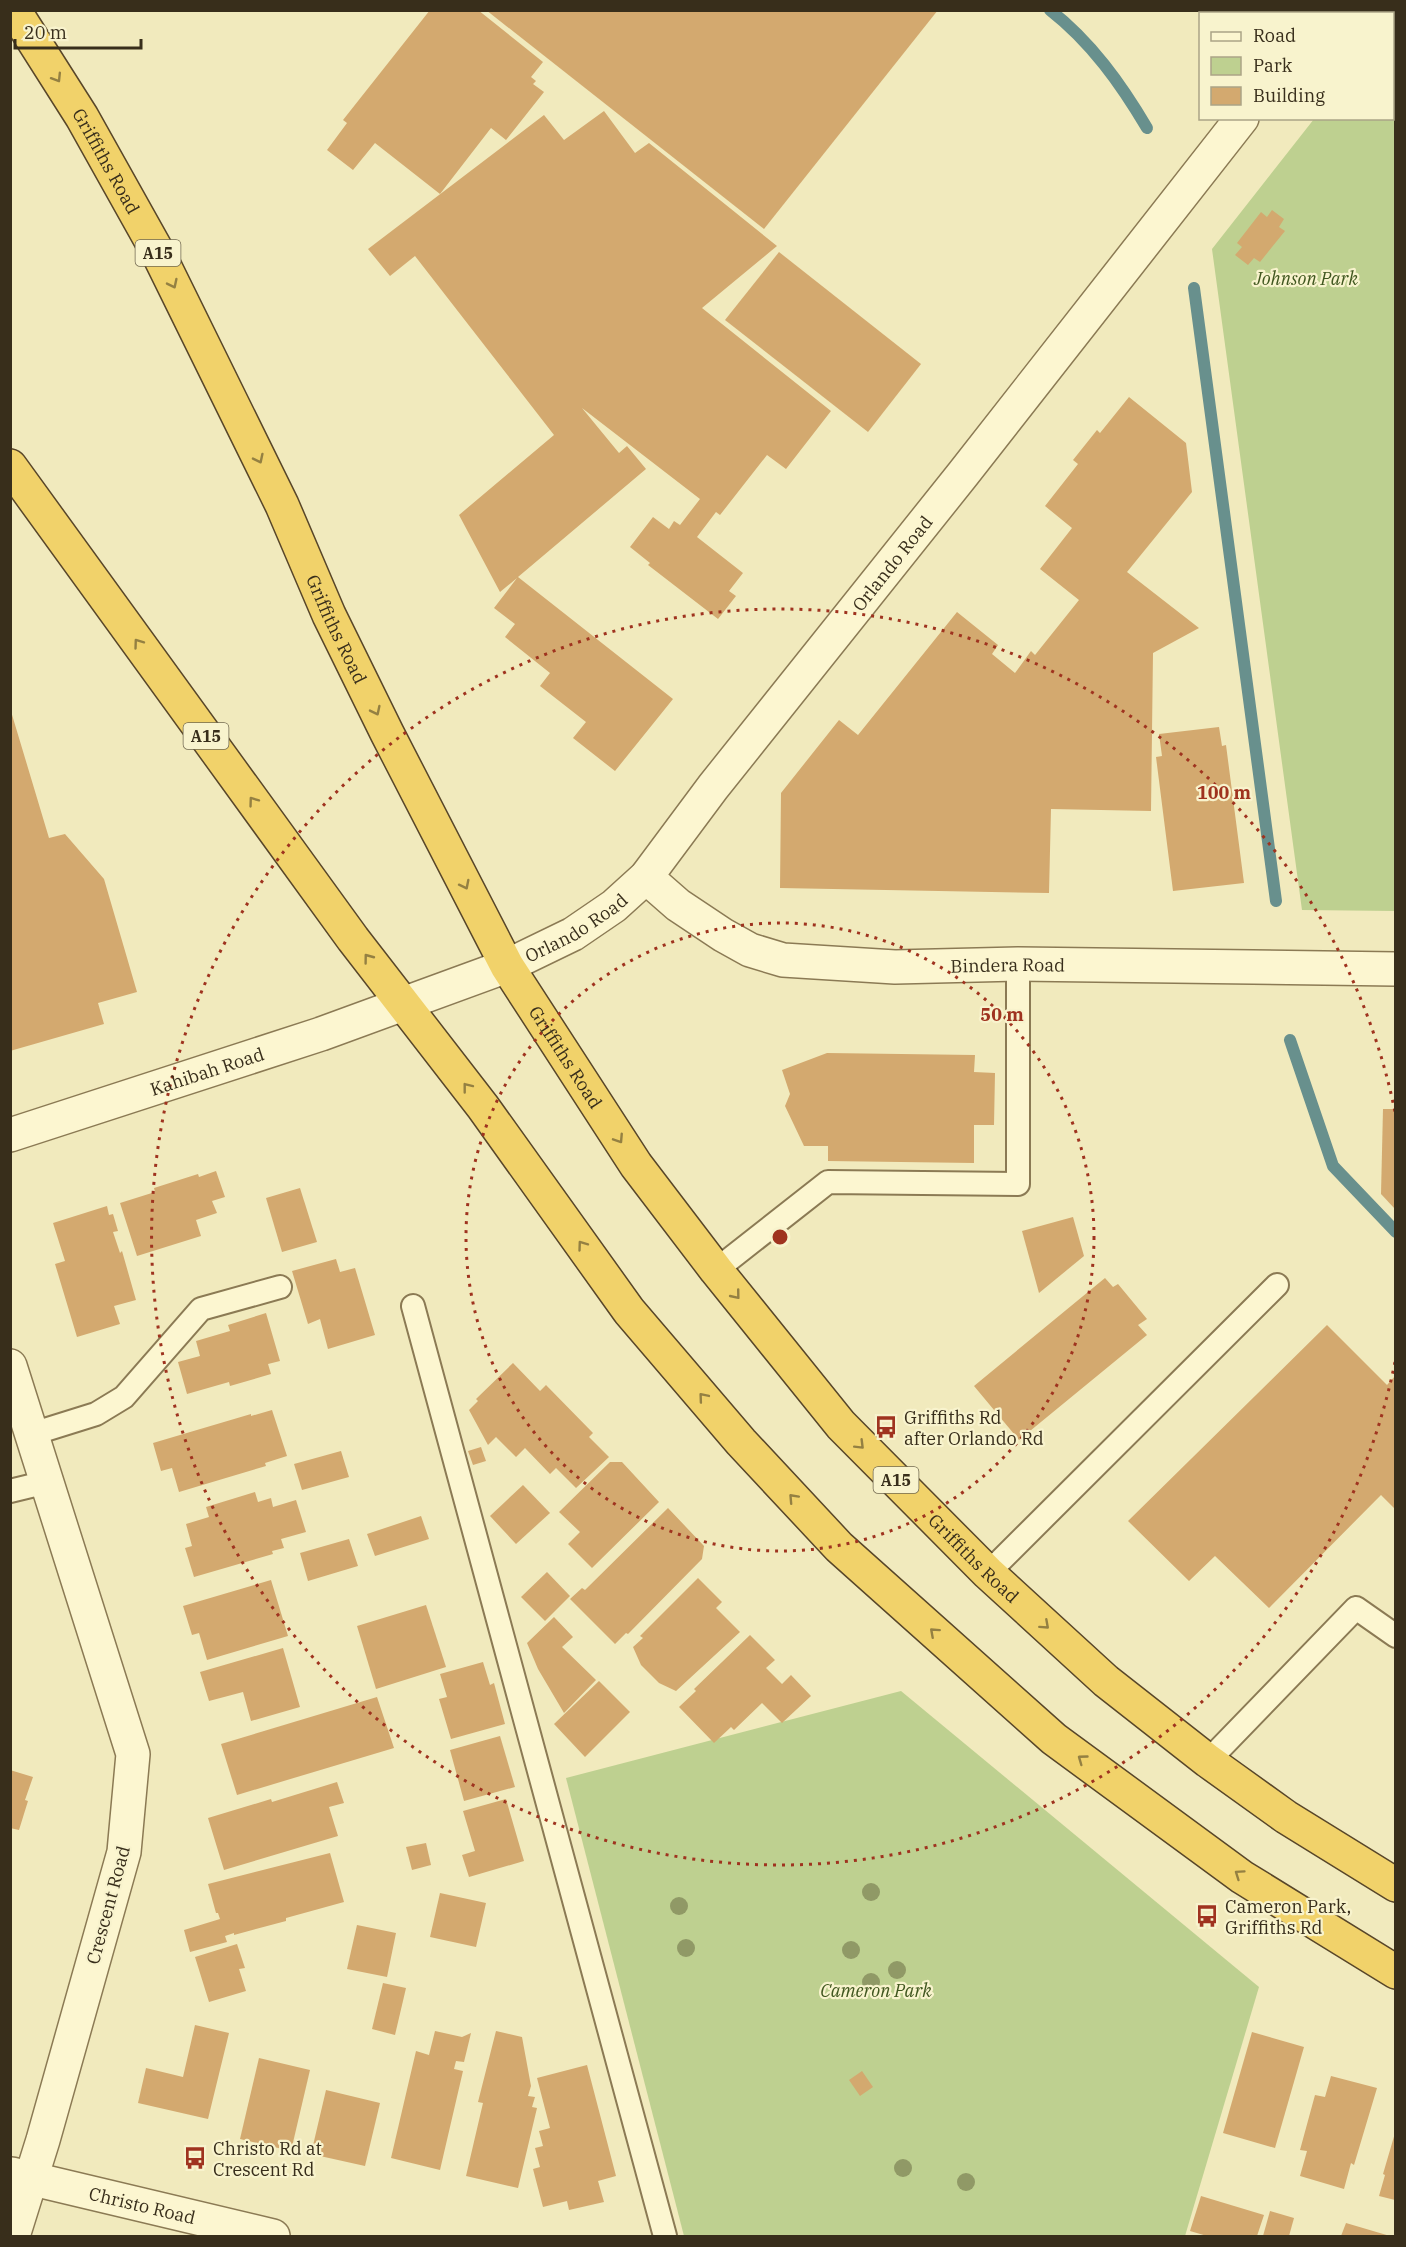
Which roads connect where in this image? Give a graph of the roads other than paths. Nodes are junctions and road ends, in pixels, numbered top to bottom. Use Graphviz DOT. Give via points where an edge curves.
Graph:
graph roads {
  1 [pos="14,10"];
  2 [pos="1240,120"];
  3 [pos="10,466"];
  4 [pos="646,877"];
  5 [pos="1018,964"];
  6 [pos="507,966"];
  7 [pos="1395,969"];
  8 [pos="403,1005"];
  9 [pos="10,1135"];
  10 [pos="716,1270"];
  11 [pos="1277,1285"];
  12 [pos="280,1287"];
  13 [pos="413,1306"];
  14 [pos="10,1366"];
  15 [pos="32,1434"];
  16 [pos="47,1482"];
  17 [pos="10,1491"];
  18 [pos="988,1573"];
  19 [pos="1395,1636"];
  20 [pos="1208,1761"];
  21 [pos="1395,1886"];
  22 [pos="1395,1972"];
  23 [pos="21,2177"];
  24 [pos="14,2236"];
  25 [pos="273,2236"];
  26 [pos="666,2236"];
  1 -- 6 [label="highway, Griffiths Road / A15, one-way" via="82,117 157,251 282,505 350,658"];
  2 -- 4 [label="street, Orlando Road"];
  8 -- 3 [label="highway, A15, one-way"];
  4 -- 5 [label="street, Bindera Road" via="678,905 723,935 750,950 783,960 895,967"];
  4 -- 6 [label="street, Orlando Road" via="614,906 573,934"];
  5 -- 7 [label="street, Bindera Road"];
  5 -- 10 [label="lane" via="1018,1184 828,1182"];
  6 -- 8 [label="street, Orlando Road"];
  6 -- 10 [label="highway, Griffiths Road / A15, one-way" via="636,1165"];
  8 -- 9 [label="street, Kahibah Road"];
  22 -- 8 [label="highway, A15, one-way" via="1242,1876 1054,1738 840,1547 741,1442 629,1311 483,1107"];
  10 -- 18 [label="highway, Griffiths Road / A15, one-way" via="841,1425"];
  11 -- 18 [label="lane"];
  12 -- 15 [label="lane" via="201,1309 124,1397 96,1414"];
  13 -- 26 [label="lane"];
  14 -- 15 [label="street, Crescent Road"];
  15 -- 16 [label="street, Crescent Road"];
  16 -- 17 [label="lane"];
  16 -- 23 [label="street, Crescent Road" via="133,1755 124,1852"];
  18 -- 20 [label="highway, Griffiths Road / A15, one-way" via="1106,1681"];
  19 -- 20 [label="lane" via="1356,1608"];
  20 -- 21 [label="highway, Griffiths Road / A15" via="1286,1818"];
  23 -- 24 [label="street, Crescent Road"];
  23 -- 25 [label="street, Christo Road"];
}
